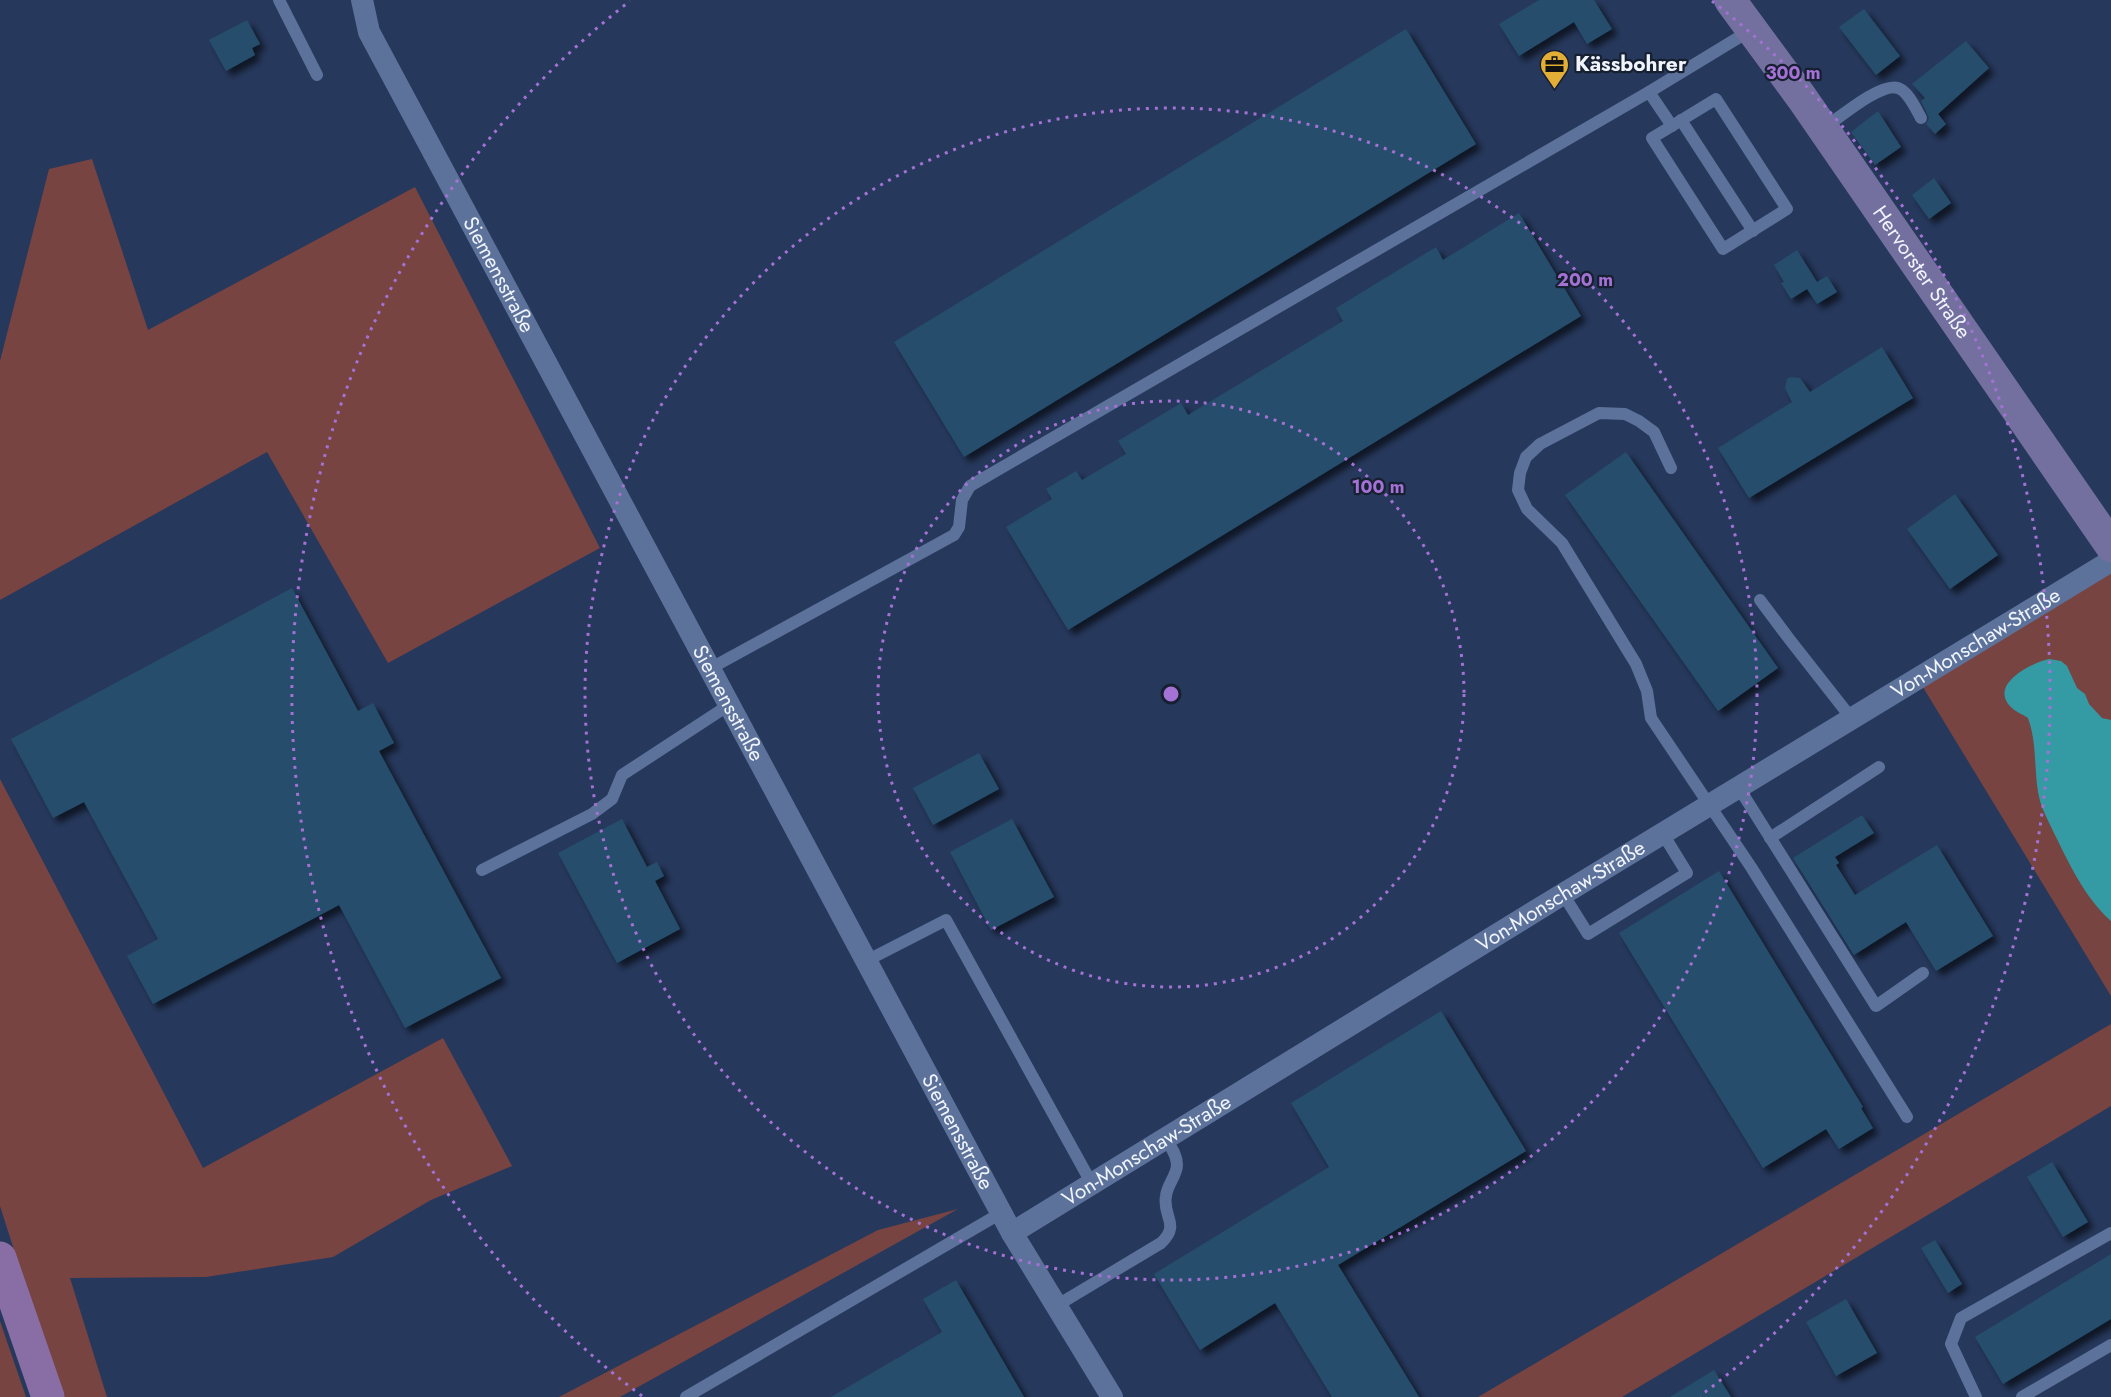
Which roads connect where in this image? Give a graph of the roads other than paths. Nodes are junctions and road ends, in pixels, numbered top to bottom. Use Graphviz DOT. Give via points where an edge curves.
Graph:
graph roads {
  1 [pos="279,0"];
  2 [pos="362,0"];
  3 [pos="1730,0"];
  4 [pos="1752,30"];
  5 [pos="317,75"];
  6 [pos="1649,92"];
  7 [pos="1921,118"];
  8 [pos="1676,123"];
  9 [pos="1823,129"];
  10 [pos="1753,231"];
  11 [pos="1671,468"];
  12 [pos="2111,546"];
  13 [pos="2111,561"];
  14 [pos="1760,600"];
  15 [pos="711,668"];
  16 [pos="729,705"];
  17 [pos="1852,719"];
  18 [pos="1879,767"];
  19 [pos="1739,788"];
  20 [pos="1709,806"];
  21 [pos="1663,834"];
  22 [pos="1770,838"];
  23 [pos="482,870"];
  24 [pos="1563,894"];
  25 [pos="866,961"];
  26 [pos="1923,973"];
  27 [pos="1907,1117"];
  28 [pos="1166,1139"];
  29 [pos="1092,1184"];
  30 [pos="1001,1213"];
  31 [pos="1012,1233"];
  32 [pos="2111,1233"];
  33 [pos="0,1258"];
  34 [pos="1056,1306"];
  35 [pos="2111,1345"];
  36 [pos="48,1397"];
  37 [pos="686,1397"];
  38 [pos="1112,1397"];
  39 [pos="1976,1397"];
  40 [pos="2022,1397"];
  1 -- 5 [label="lane"];
  2 -- 15 [label="street, Siemensstraße" via="369,32"];
  3 -- 4 [label="street, Hervorster Straße"];
  4 -- 6 [label="lane"];
  4 -- 9 [label="street, Hervorster Straße"];
  6 -- 8 [label="lane"];
  6 -- 15 [label="lane" via="970,486 962,500 959,528 954,535"];
  7 -- 9 [label="lane" via="1896,87 1870,96"];
  8 -- 10 [label="lane"];
  8 -- 10 [label="lane" via="1652,138 1723,249"];
  8 -- 10 [label="lane" via="1716,99 1787,210"];
  9 -- 12 [label="street, Hervorster Straße"];
  11 -- 20 [label="lane" via="1654,432 1647,426 1625,414 1599,413 1540,444 1526,458 1518,490 1527,509 1562,543 1636,664 1647,691 1651,718"];
  13 -- 17 [label="street, Von-Monschaw-Straße"];
  14 -- 17 [label="lane"];
  15 -- 16 [label="street, Siemensstraße"];
  16 -- 23 [label="lane" via="622,775 612,799 592,814"];
  16 -- 25 [label="street, Siemensstraße"];
  17 -- 19 [label="street, Von-Monschaw-Straße"];
  18 -- 22 [label="lane"];
  19 -- 20 [label="street, Von-Monschaw-Straße"];
  19 -- 22 [label="lane"];
  20 -- 21 [label="street, Von-Monschaw-Straße"];
  20 -- 27 [label="lane"];
  21 -- 24 [label="street, Von-Monschaw-Straße"];
  21 -- 24 [label="lane" via="1687,873 1588,934"];
  22 -- 26 [label="lane" via="1876,1006"];
  24 -- 28 [label="street, Von-Monschaw-Straße"];
  25 -- 29 [label="lane" via="946,920"];
  25 -- 30 [label="street, Siemensstraße"];
  28 -- 29 [label="street, Von-Monschaw-Straße"];
  28 -- 34 [label="lane" via="1177,1166 1166,1196 1172,1226 1169,1235"];
  29 -- 31 [label="street, Von-Monschaw-Straße"];
  30 -- 31 [label="street, Siemensstraße"];
  30 -- 37 [label="lane"];
  31 -- 34 [label="street, Siemensstraße"];
  32 -- 39 [label="lane" via="1961,1318 1951,1344"];
  33 -- 36 [label="main road"];
  34 -- 38 [label="street, Siemensstraße"];
  35 -- 40 [label="lane"];
}
